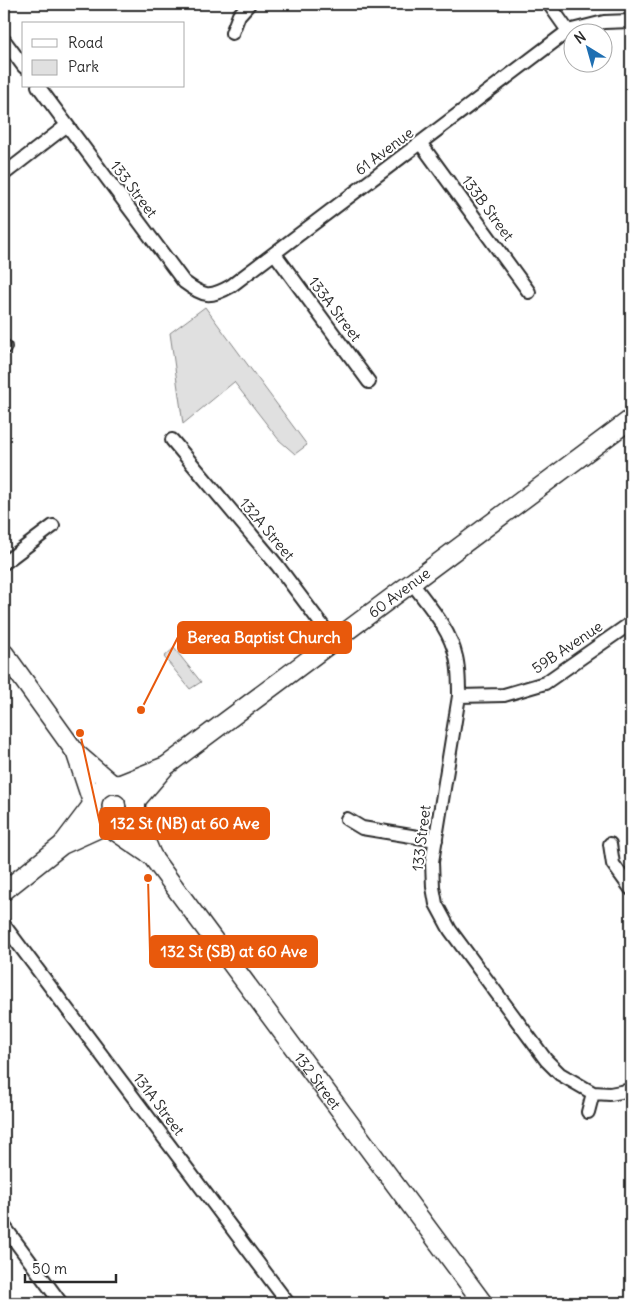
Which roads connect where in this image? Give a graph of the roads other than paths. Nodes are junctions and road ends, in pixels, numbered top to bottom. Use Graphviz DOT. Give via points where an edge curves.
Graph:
graph roads {
  1 [pos="249,4"];
  2 [pos="549,4"];
  3 [pos="631,21"];
  4 [pos="562,22"];
  5 [pos="604,22"];
  6 [pos="232,32"];
  7 [pos="562,36"];
  8 [pos="4,40"];
  9 [pos="22,64"];
  10 [pos="39,88"];
  11 [pos="66,126"];
  12 [pos="421,144"];
  13 [pos="4,174"];
  14 [pos="274,254"];
  15 [pos="529,292"];
  16 [pos="216,294"];
  17 [pos="369,382"];
  18 [pos="631,419"];
  19 [pos="172,440"];
  20 [pos="54,526"];
  21 [pos="4,563"];
  22 [pos="412,583"];
  23 [pos="631,624"];
  24 [pos="334,641"];
  25 [pos="4,653"];
  26 [pos="459,696"];
  27 [pos="76,753"];
  28 [pos="166,766"];
  29 [pos="115,784"];
  30 [pos="92,803"];
  31 [pos="135,807"];
  32 [pos="348,819"];
  33 [pos="107,826"];
  34 [pos="436,840"];
  35 [pos="610,844"];
  36 [pos="62,845"];
  37 [pos="153,858"];
  38 [pos="631,889"];
  39 [pos="4,890"];
  40 [pos="4,925"];
  41 [pos="631,1090"];
  42 [pos="593,1093"];
  43 [pos="588,1112"];
  44 [pos="4,1226"];
  45 [pos="61,1303"];
  46 [pos="288,1303"];
  47 [pos="483,1303"];
  1 -- 6 [label="street"];
  2 -- 4 [label="street"];
  3 -- 5 [label="street"];
  7 -- 12 [label="street, 61 Avenue"];
  8 -- 9 [label="street"];
  10 -- 11 [label="street, 133 Street"];
  11 -- 13 [label="street"];
  11 -- 16 [label="street, 133 Street" via="184,282 197,292"];
  12 -- 14 [label="street, 61 Avenue"];
  12 -- 15 [label="street, 133B Street"];
  14 -- 16 [label="street, 61 Avenue"];
  14 -- 17 [label="street, 133A Street"];
  18 -- 22 [label="main road, 60 Avenue"];
  19 -- 24 [label="street, 132A Street" via="277,565"];
  20 -- 21 [label="street"];
  22 -- 24 [label="main road, 60 Avenue"];
  22 -- 26 [label="street, 133 Street" via="442,624 454,647"];
  23 -- 26 [label="street, 59B Avenue" via="545,683 504,695"];
  24 -- 28 [label="main road, 60 Avenue"];
  25 -- 27 [label="main road"];
  26 -- 34 [label="street, 133 Street"];
  27 -- 29 [label="main road"];
  27 -- 30 [label="main road"];
  28 -- 29 [label="main road, 60 Avenue"];
  28 -- 31 [label="main road, 60 Avenue"];
  29 -- 30 [label="main road" via="99,790"];
  29 -- 31 [label="main road" via="129,791"];
  30 -- 33 [label="main road" via="95,817"];
  30 -- 36 [label="main road"];
  31 -- 33 [label="main road" via="132,818 122,826"];
  31 -- 37 [label="main road, 132 Street"];
  32 -- 34 [label="street" via="362,828"];
  33 -- 36 [label="main road"];
  33 -- 37 [label="main road, 132 Street"];
  34 -- 42 [label="street, 133 Street" via="432,862 433,887 436,904 445,922 546,1060 565,1078"];
  35 -- 38 [label="street" via="613,864"];
  36 -- 39 [label="main road"];
  37 -- 47 [label="main road, 132 Street"];
  40 -- 46 [label="street, 131A Street"];
  41 -- 42 [label="street"];
  42 -- 43 [label="street"];
  44 -- 45 [label="street"];
}
